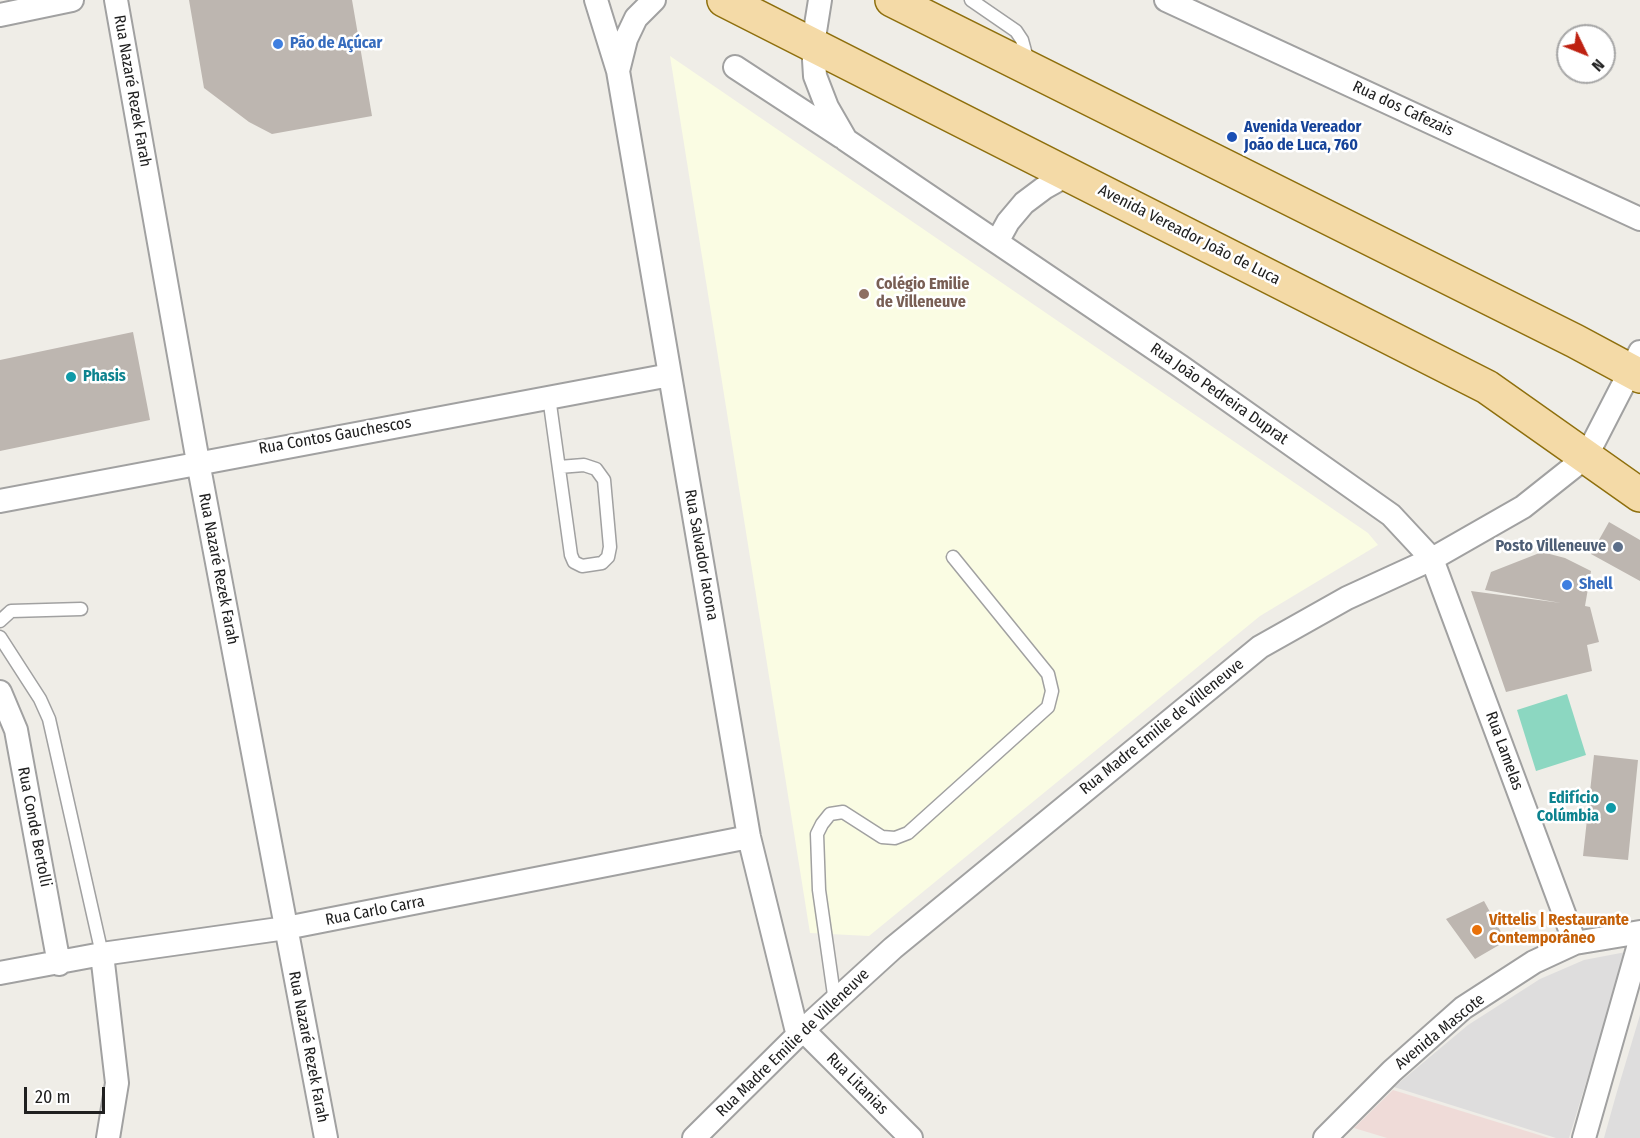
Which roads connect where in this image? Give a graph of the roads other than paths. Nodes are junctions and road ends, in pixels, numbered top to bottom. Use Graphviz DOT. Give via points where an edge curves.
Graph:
graph roads {
  1 [pos="72,0"];
  2 [pos="116,0"];
  3 [pos="596,0"];
  4 [pos="654,0"];
  5 [pos="724,0"];
  6 [pos="819,0"];
  7 [pos="892,0"];
  8 [pos="971,0"];
  9 [pos="1166,0"];
  10 [pos="989,4"];
  11 [pos="0,15"];
  12 [pos="813,44"];
  13 [pos="735,68"];
  14 [pos="1030,69"];
  15 [pos="618,71"];
  16 [pos="846,140"];
  17 [pos="1069,174"];
  18 [pos="1640,219"];
  19 [pos="996,242"];
  20 [pos="1637,367"];
  21 [pos="670,375"];
  22 [pos="549,397"];
  23 [pos="1586,457"];
  24 [pos="198,462"];
  25 [pos="559,466"];
  26 [pos="1640,495"];
  27 [pos="0,501"];
  28 [pos="953,557"];
  29 [pos="1432,559"];
  30 [pos="81,609"];
  31 [pos="0,621"];
  32 [pos="0,637"];
  33 [pos="0,692"];
  34 [pos="749,837"];
  35 [pos="286,928"];
  36 [pos="1640,932"];
  37 [pos="1640,941"];
  38 [pos="1575,944"];
  39 [pos="102,954"];
  40 [pos="59,964"];
  41 [pos="0,973"];
  42 [pos="835,1002"];
  43 [pos="800,1033"];
  44 [pos="108,1138"];
  45 [pos="326,1138"];
  46 [pos="694,1138"];
  47 [pos="911,1138"];
  48 [pos="1325,1138"];
  49 [pos="1584,1138"];
  1 -- 11 [label="street"];
  2 -- 24 [label="street, Rua Nazaré Rezek Farah"];
  3 -- 15 [label="street, Rua Salvador Iacona"];
  4 -- 15 [label="street, Rua Salvador Iacona" via="636,18"];
  5 -- 12 [label="main road, Avenida Vereador João de Luca"];
  6 -- 12 [label="street, Rua João Pedreira Duprat"];
  7 -- 14 [label="main road"];
  8 -- 10 [label="lane"];
  9 -- 18 [label="street, Rua dos Cafezais"];
  10 -- 14 [label="lane" via="1022,40"];
  12 -- 16 [label="street, Rua João Pedreira Duprat" via="815,76 826,106"];
  12 -- 17 [label="main road, Avenida Vereador João de Luca"];
  13 -- 16 [label="street, Rua João Pedreira Duprat"];
  14 -- 20 [label="main road" via="1564,336"];
  15 -- 21 [label="street, Rua Salvador Iacona"];
  16 -- 19 [label="street, Rua João Pedreira Duprat"];
  17 -- 19 [label="street" via="1024,203"];
  17 -- 23 [label="main road, Avenida Vereador João de Luca" via="1487,387"];
  19 -- 29 [label="street, Rua João Pedreira Duprat" via="1391,515"];
  20 -- 23 [label="street, Rua Madre Emilie de Villeneuve"];
  21 -- 22 [label="street, Rua Contos Gauchescos"];
  21 -- 34 [label="street, Rua Salvador Iacona"];
  22 -- 24 [label="street, Rua Contos Gauchescos"];
  22 -- 25 [label="lane"];
  23 -- 26 [label="main road, Avenida Vereador João de Luca"];
  23 -- 29 [label="street, Rua Madre Emilie de Villeneuve" via="1523,507"];
  24 -- 27 [label="street, Rua Contos Gauchescos"];
  24 -- 35 [label="street, Rua Nazaré Rezek Farah"];
  25 -- 25 [label="lane" via="574,562 582,566 602,563 610,547 604,480 596,469 584,465"];
  28 -- 42 [label="lane" via="1048,674 1052,691 1048,707 908,833 882,837 843,812 830,814 822,824 817,834 819,890"];
  29 -- 38 [label="street, Rua Lamelas"];
  29 -- 42 [label="street, Rua Madre Emilie de Villeneuve" via="1347,598 1260,647 893,948"];
  30 -- 31 [label="lane" via="11,611"];
  32 -- 39 [label="lane" via="49,719"];
  33 -- 40 [label="street, Rua Conde Bertolli" via="15,730"];
  34 -- 35 [label="street, Rua Carlo Carra"];
  34 -- 43 [label="street, Rua Salvador Iacona"];
  35 -- 39 [label="street, Rua Carlo Carra"];
  35 -- 45 [label="street, Rua Nazaré Rezek Farah"];
  36 -- 38 [label="street, Avenida Mascote"];
  37 -- 49 [label="street"];
  38 -- 48 [label="street, Avenida Mascote" via="1534,963 1463,1008"];
  39 -- 40 [label="street, Rua Carlo Carra"];
  39 -- 44 [label="street" via="117,1083"];
  40 -- 41 [label="street, Rua Carlo Carra"];
  42 -- 43 [label="street, Rua Madre Emilie de Villeneuve"];
  43 -- 46 [label="street, Rua Madre Emilie de Villeneuve"];
  43 -- 47 [label="street, Rua Litanias"];
}
